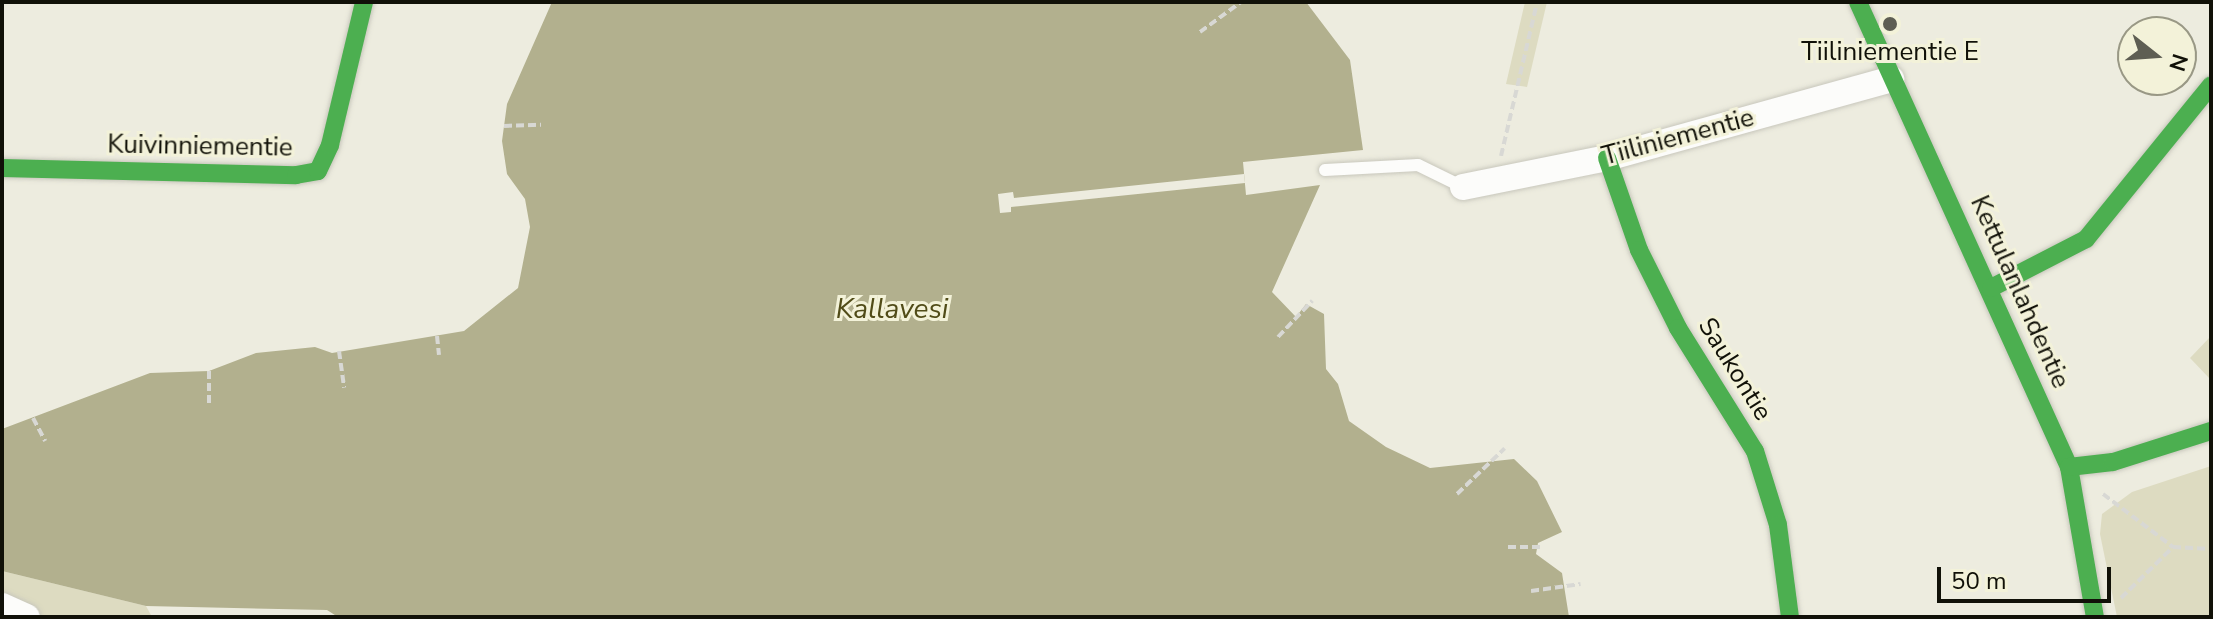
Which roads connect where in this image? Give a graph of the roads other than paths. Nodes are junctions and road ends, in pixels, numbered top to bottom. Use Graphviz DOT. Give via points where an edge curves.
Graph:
graph roads {
  1 [pos="364,2"];
  2 [pos="1858,2"];
  3 [pos="1891,79"];
  4 [pos="2211,85"];
  5 [pos="1607,158"];
  6 [pos="2,168"];
  7 [pos="1325,170"];
  8 [pos="1463,187"];
  9 [pos="1991,288"];
  10 [pos="2211,431"];
  11 [pos="2069,467"];
  12 [pos="2,606"];
  13 [pos="2104,612"];
  14 [pos="27,617"];
  15 [pos="1790,617"];
  1 -- 6 [label="street, Kuivinniementie" via="330,145 318,171 296,175"];
  2 -- 3 [label="street, Kettulanlahdentie"];
  3 -- 5 [label="street, Tiiliniementie"];
  3 -- 9 [label="street, Kettulanlahdentie"];
  4 -- 9 [label="street" via="2086,239"];
  5 -- 8 [label="street, Tiiliniementie"];
  5 -- 15 [label="street, Saukontie" via="1639,250 1755,451 1778,525"];
  7 -- 8 [label="lane" via="1418,165"];
  9 -- 11 [label="street, Kettulanlahdentie"];
  10 -- 11 [label="street" via="2113,462"];
  11 -- 13 [label="street, Kettulanlahdentie"];
  12 -- 14 [label="street"];
}
